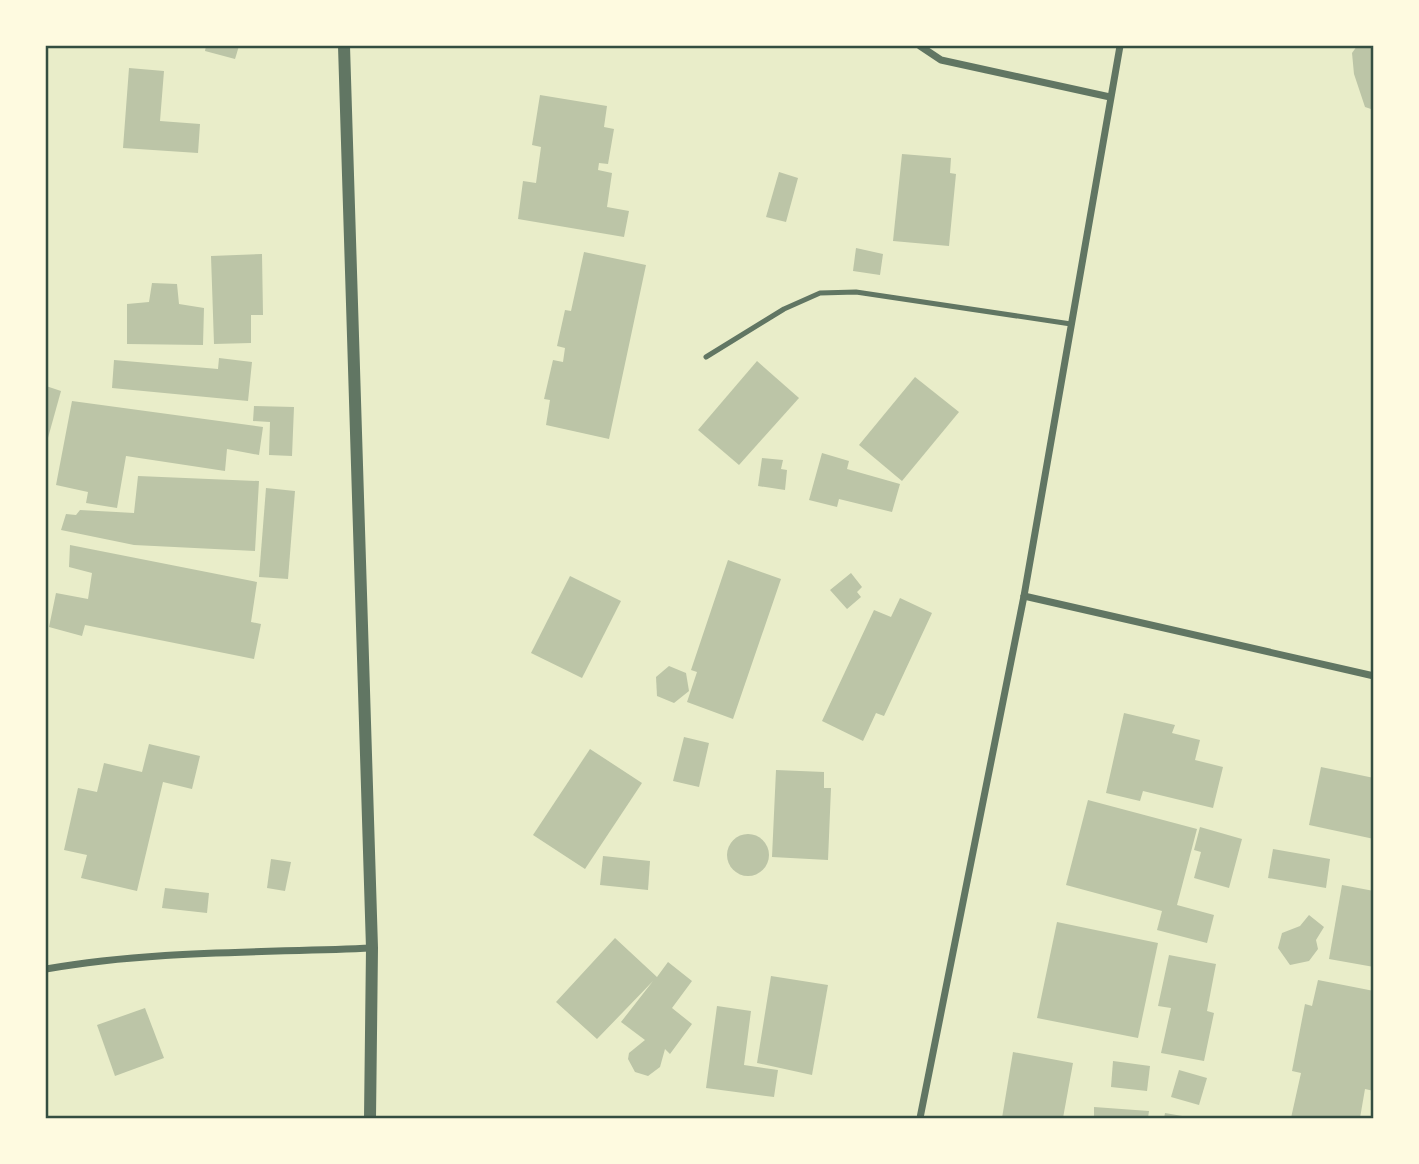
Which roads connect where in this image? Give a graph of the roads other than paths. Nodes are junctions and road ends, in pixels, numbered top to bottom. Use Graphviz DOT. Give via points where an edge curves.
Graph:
graph roads {
  1 [pos="344,46"];
  2 [pos="920,46"];
  3 [pos="1120,46"];
  4 [pos="1110,97"];
  5 [pos="1071,324"];
  6 [pos="706,357"];
  7 [pos="1024,596"];
  8 [pos="1374,676"];
  9 [pos="372,948"];
  10 [pos="46,970"];
  11 [pos="370,1118"];
  12 [pos="920,1118"];
  1 -- 9 [label="street"];
  2 -- 4 [label="street" via="941,60"];
  3 -- 4 [label="street"];
  4 -- 5 [label="street"];
  5 -- 6 [label="lane" via="856,292 820,293"];
  5 -- 7 [label="street"];
  7 -- 8 [label="street"];
  7 -- 12 [label="street"];
  9 -- 10 [label="street" via="162,954"];
  9 -- 11 [label="street"];
}
